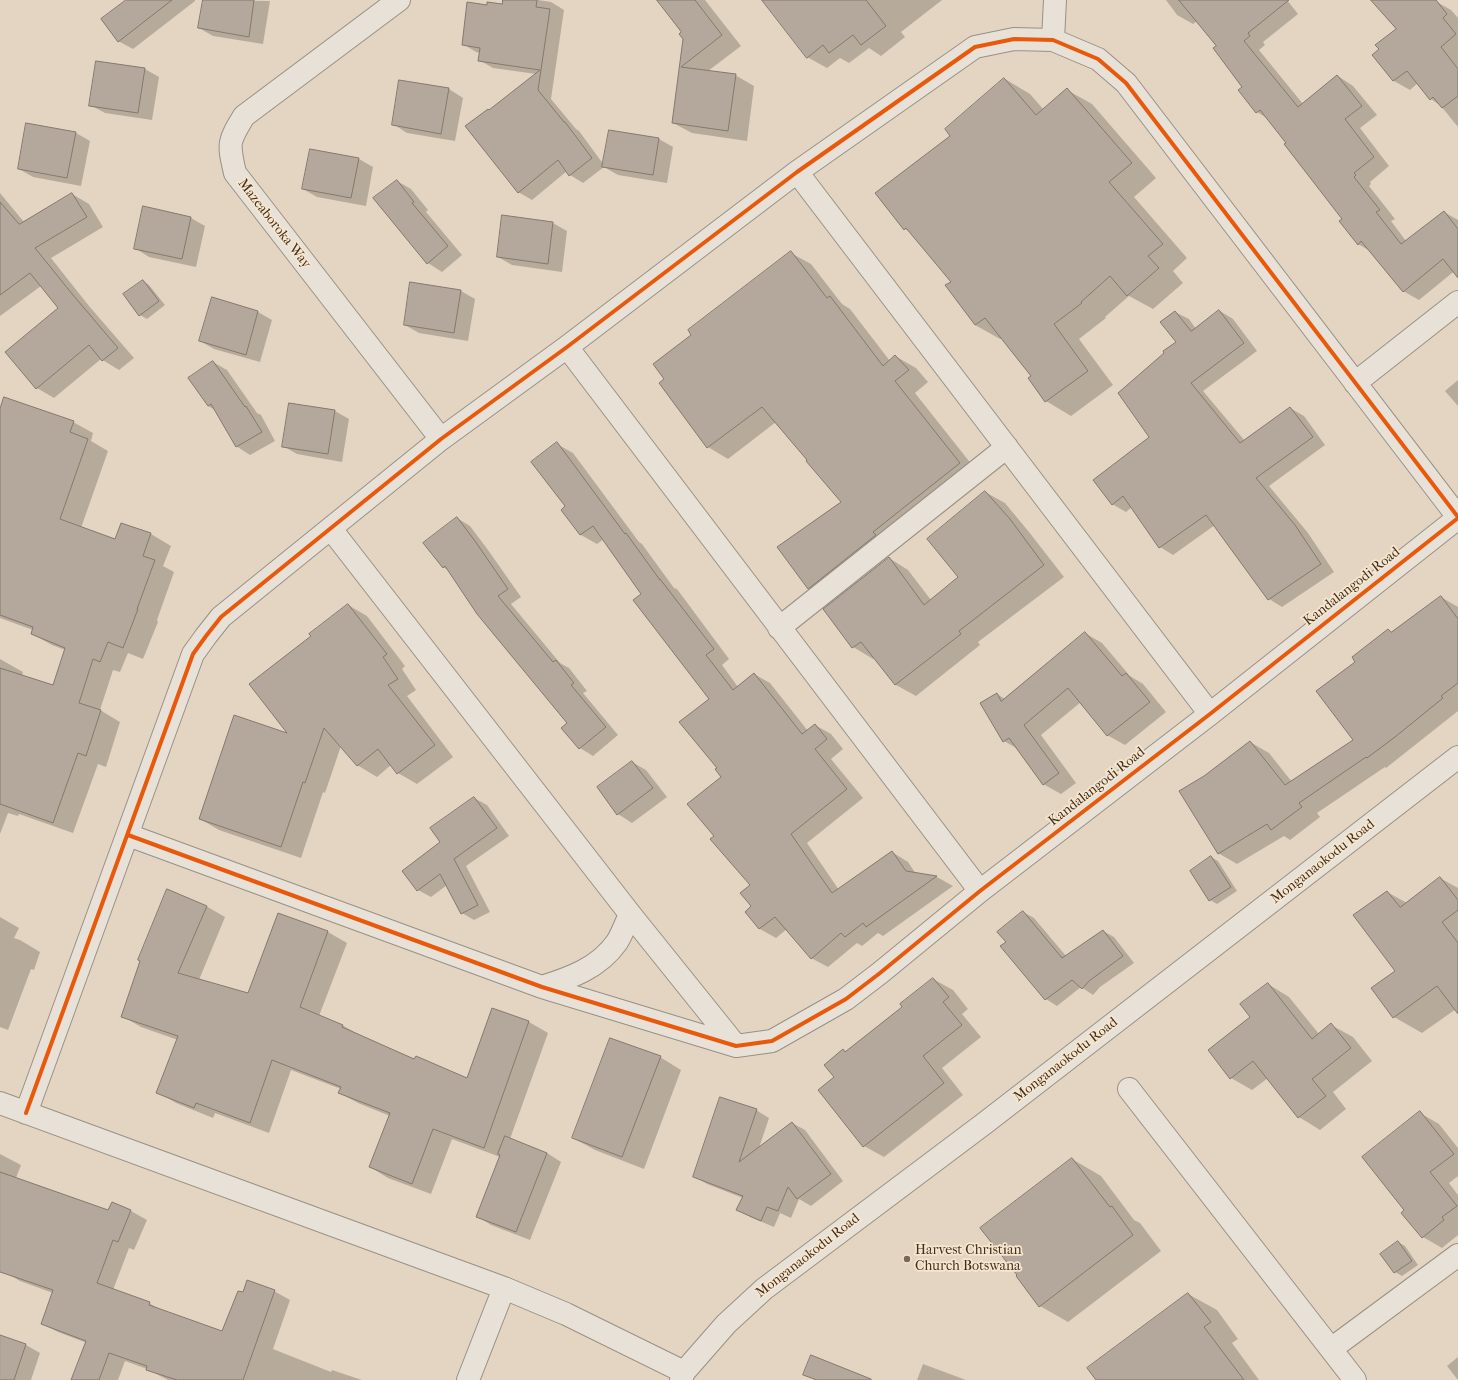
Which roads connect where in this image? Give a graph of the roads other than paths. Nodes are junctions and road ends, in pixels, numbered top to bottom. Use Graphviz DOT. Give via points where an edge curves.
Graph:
graph roads {
  1 [pos="399,0"];
  2 [pos="1055,0"];
  3 [pos="1053,40"];
  4 [pos="797,172"];
  5 [pos="1458,302"];
  6 [pos="567,348"];
  7 [pos="1355,383"];
  8 [pos="440,439"];
  9 [pos="1007,448"];
  10 [pos="1458,517"];
  11 [pos="331,529"];
  12 [pos="779,628"];
  13 [pos="1210,714"];
  14 [pos="1455,765"];
  15 [pos="128,834"];
  16 [pos="980,891"];
  17 [pos="630,914"];
  18 [pos="542,987"];
  19 [pos="736,1046"];
  20 [pos="1129,1089"];
  21 [pos="0,1103"];
  22 [pos="26,1113"];
  23 [pos="1458,1255"];
  24 [pos="504,1288"];
  25 [pos="1331,1349"];
  26 [pos="682,1376"];
  27 [pos="468,1380"];
  28 [pos="1356,1380"];
  1 -- 8 [label="street, Mazeaboroka Way" via="244,116 232,137 229,150 235,173"];
  2 -- 3 [label="street"];
  3 -- 4 [label="street" via="1014,39 975,46"];
  3 -- 7 [label="street" via="1098,59 1126,83"];
  4 -- 6 [label="street"];
  4 -- 9 [label="street"];
  5 -- 7 [label="street"];
  6 -- 8 [label="street"];
  6 -- 12 [label="street"];
  7 -- 10 [label="street"];
  8 -- 11 [label="street"];
  9 -- 12 [label="street"];
  9 -- 13 [label="street"];
  10 -- 13 [label="street, Kandalangodi Road"];
  11 -- 15 [label="street" via="221,617 193,654"];
  11 -- 17 [label="street"];
  12 -- 16 [label="street"];
  13 -- 16 [label="street, Kandalangodi Road"];
  14 -- 26 [label="street, Monganaokodu Road" via="764,1288 726,1324"];
  15 -- 18 [label="street"];
  15 -- 22 [label="street"];
  16 -- 19 [label="street, Kandalangodi Road" via="846,999 772,1041"];
  17 -- 18 [label="street" via="617,942 602,959 576,976"];
  17 -- 19 [label="street"];
  18 -- 19 [label="street"];
  20 -- 25 [label="street"];
  21 -- 22 [label="street"];
  22 -- 24 [label="street"];
  23 -- 25 [label="street"];
  24 -- 26 [label="street" via="566,1314"];
  24 -- 27 [label="street"];
  25 -- 28 [label="street"];
}
